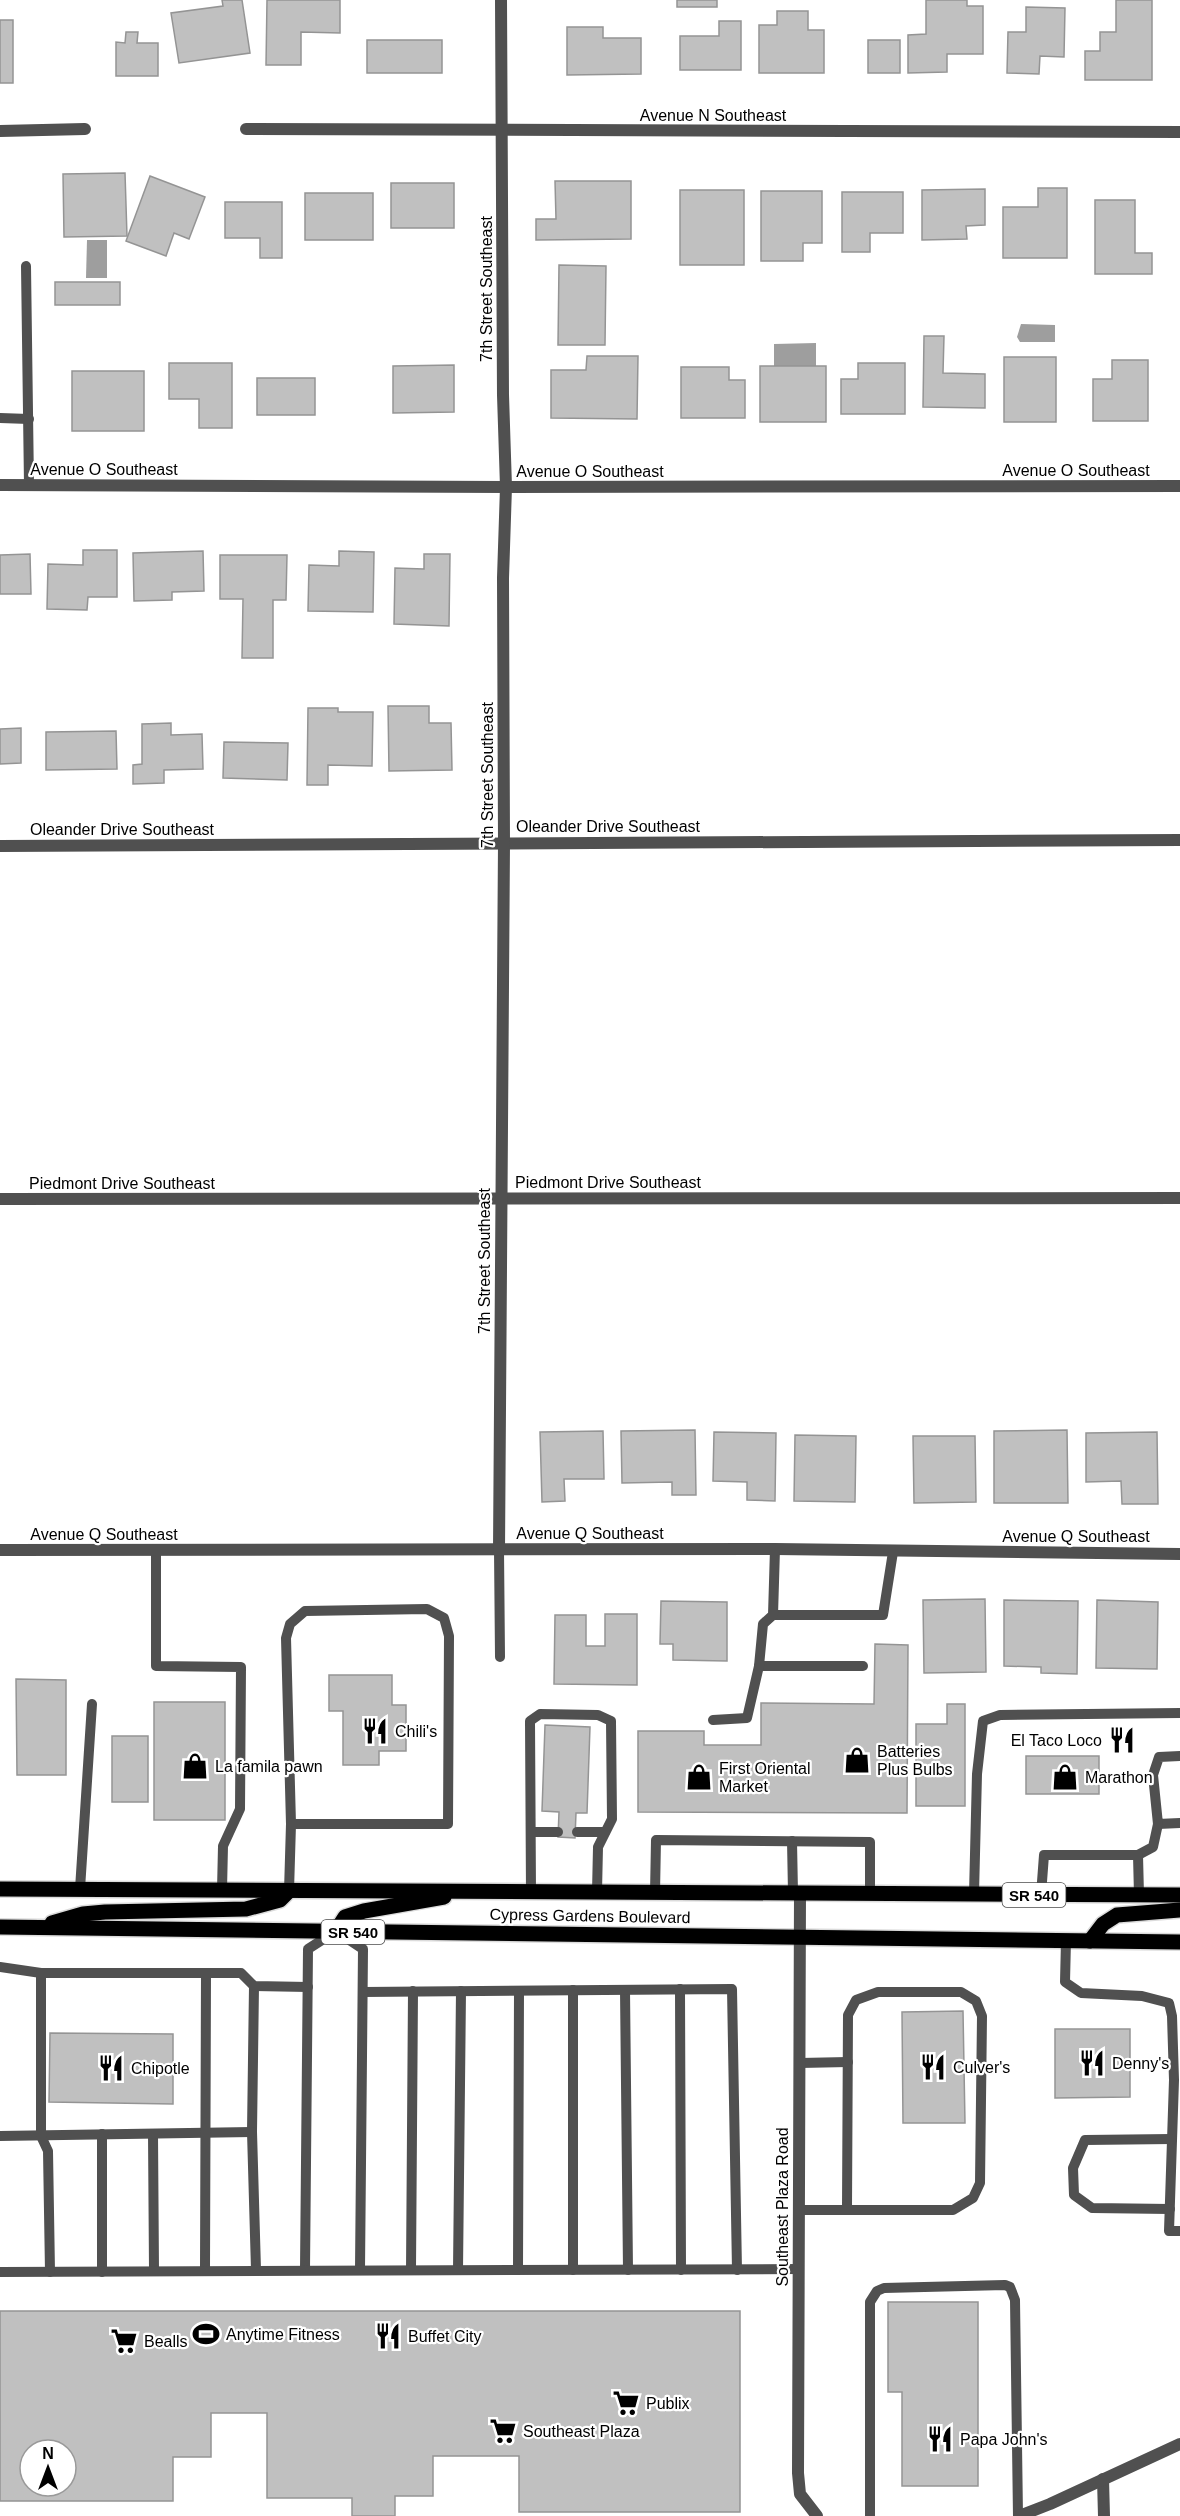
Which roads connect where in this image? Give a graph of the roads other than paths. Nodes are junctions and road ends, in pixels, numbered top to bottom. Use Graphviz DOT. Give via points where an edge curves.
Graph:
graph roads {
  1 [pos="501,0"];
  2 [pos="85,129"];
  3 [pos="246,129"];
  4 [pos="0,130"];
  5 [pos="502,130"];
  6 [pos="1180,132"];
  7 [pos="26,266"];
  8 [pos="0,418"];
  9 [pos="28,418"];
  10 [pos="0,485"];
  11 [pos="29,485"];
  12 [pos="1180,486"];
  13 [pos="506,487"];
  14 [pos="1180,840"];
  15 [pos="504,843"];
  16 [pos="0,846"];
  17 [pos="501,1198"];
  18 [pos="1180,1198"];
  19 [pos="0,1199"];
  20 [pos="775,1548"];
  21 [pos="0,1550"];
  22 [pos="156,1550"];
  23 [pos="499,1550"];
  24 [pos="893,1552"];
  25 [pos="1180,1554"];
  26 [pos="772,1615"];
  27 [pos="500,1657"];
  28 [pos="759,1666"];
  29 [pos="863,1666"];
  30 [pos="92,1704"];
  31 [pos="1180,1713"];
  32 [pos="712,1720"];
  33 [pos="1180,1756"];
  34 [pos="1180,1823"];
  35 [pos="291,1824"];
  36 [pos="1158,1824"];
  37 [pos="531,1832"];
  38 [pos="558,1832"];
  39 [pos="577,1832"];
  40 [pos="605,1832"];
  41 [pos="792,1841"];
  42 [pos="1138,1855"];
  43 [pos="0,1889"];
  44 [pos="80,1889"];
  45 [pos="222,1890"];
  46 [pos="289,1891"];
  47 [pos="461,1892"];
  48 [pos="531,1892"];
  49 [pos="597,1892"];
  50 [pos="655,1893"];
  51 [pos="797,1893"];
  52 [pos="870,1894"];
  53 [pos="974,1894"];
  54 [pos="1041,1895"];
  55 [pos="1139,1895"];
  56 [pos="1180,1895"];
  57 [pos="1180,1910"];
  58 [pos="0,1927"];
  59 [pos="35,1927"];
  60 [pos="336,1931"];
  61 [pos="800,1937"];
  62 [pos="1066,1940"];
  63 [pos="1090,1941"];
  64 [pos="1180,1942"];
  65 [pos="0,1966"];
  66 [pos="41,1973"];
  67 [pos="206,1973"];
  68 [pos="254,1986"];
  69 [pos="308,1987"];
  70 [pos="625,1989"];
  71 [pos="680,1989"];
  72 [pos="573,1990"];
  73 [pos="413,1991"];
  74 [pos="461,1991"];
  75 [pos="519,1991"];
  76 [pos="363,1992"];
  77 [pos="800,2062"];
  78 [pos="848,2062"];
  79 [pos="252,2132"];
  80 [pos="206,2133"];
  81 [pos="102,2134"];
  82 [pos="153,2134"];
  83 [pos="0,2136"];
  84 [pos="41,2136"];
  85 [pos="1172,2139"];
  86 [pos="1170,2209"];
  87 [pos="799,2210"];
  88 [pos="847,2210"];
  89 [pos="1180,2231"];
  90 [pos="798,2269"];
  91 [pos="205,2270"];
  92 [pos="256,2270"];
  93 [pos="305,2270"];
  94 [pos="360,2270"];
  95 [pos="411,2270"];
  96 [pos="458,2270"];
  97 [pos="518,2270"];
  98 [pos="573,2270"];
  99 [pos="628,2270"];
  100 [pos="681,2270"];
  101 [pos="738,2270"];
  102 [pos="154,2271"];
  103 [pos="0,2272"];
  104 [pos="50,2272"];
  105 [pos="102,2272"];
  106 [pos="1180,2444"];
  107 [pos="1103,2479"];
  108 [pos="816,2516"];
  109 [pos="870,2516"];
  110 [pos="1018,2516"];
  111 [pos="1104,2516"];
  1 -- 5 [label="street, 7th Street Southeast"];
  2 -- 4 [label="street"];
  3 -- 5 [label="street, Avenue N Southeast"];
  5 -- 6 [label="street, Avenue N Southeast"];
  5 -- 13 [label="street, 7th Street Southeast"];
  7 -- 9 [label="lane"];
  8 -- 9 [label="lane"];
  9 -- 11 [label="lane"];
  10 -- 11 [label="street, Avenue O Southeast"];
  11 -- 13 [label="street, Avenue O Southeast"];
  12 -- 13 [label="street, Avenue O Southeast"];
  13 -- 15 [label="street, 7th Street Southeast"];
  14 -- 15 [label="street, Oleander Drive Southeast"];
  15 -- 16 [label="street, Oleander Drive Southeast"];
  15 -- 17 [label="street, 7th Street Southeast"];
  17 -- 18 [label="street, Piedmont Drive Southeast"];
  17 -- 19 [label="street, Piedmont Drive Southeast"];
  17 -- 23 [label="street, 7th Street Southeast"];
  20 -- 23 [label="street, Avenue Q Southeast"];
  20 -- 24 [label="street, Avenue Q Southeast"];
  20 -- 26 [label="lane"];
  21 -- 22 [label="street, Avenue Q Southeast"];
  22 -- 23 [label="street, Avenue Q Southeast"];
  22 -- 45 [label="lane" via="156,1666 241,1667 240,1809 223,1846"];
  23 -- 27 [label="lane"];
  24 -- 25 [label="street, Avenue Q Southeast"];
  24 -- 26 [label="lane" via="883,1615"];
  26 -- 28 [label="lane" via="763,1623"];
  28 -- 29 [label="lane"];
  28 -- 32 [label="lane" via="747,1718"];
  30 -- 44 [label="lane"];
  31 -- 53 [label="lane" via="1000,1715 983,1721 977,1773"];
  33 -- 36 [label="lane" via="1159,1757 1153,1775"];
  34 -- 36 [label="lane"];
  35 -- 35 [label="lane" via="286,1638 290,1624 305,1611 427,1610 444,1618 449,1636 448,1824"];
  35 -- 46 [label="lane"];
  36 -- 42 [label="lane" via="1153,1847"];
  37 -- 38 [label="lane"];
  37 -- 40 [label="lane" via="530,1721 540,1714 598,1715 611,1721 612,1819"];
  37 -- 48 [label="lane"];
  39 -- 40 [label="lane"];
  40 -- 49 [label="lane" via="598,1846"];
  41 -- 50 [label="lane" via="656,1840"];
  41 -- 51 [label="lane"];
  41 -- 52 [label="lane" via="870,1842"];
  42 -- 54 [label="lane" via="1044,1855"];
  42 -- 55 [label="lane"];
  43 -- 44 [label="main road, Cypress Gardens Boulevard / SR 540"];
  44 -- 45 [label="main road, Cypress Gardens Boulevard / SR 540"];
  45 -- 46 [label="main road, Cypress Gardens Boulevard / SR 540"];
  46 -- 47 [label="main road, Cypress Gardens Boulevard / SR 540"];
  46 -- 59 [label="main road" via="280,1900 246,1910 105,1912"];
  47 -- 48 [label="main road, Cypress Gardens Boulevard / SR 540"];
  47 -- 60 [label="main road" via="364,1911 345,1917"];
  48 -- 49 [label="main road, Cypress Gardens Boulevard / SR 540"];
  49 -- 50 [label="main road, Cypress Gardens Boulevard / SR 540"];
  50 -- 51 [label="main road, Cypress Gardens Boulevard / SR 540"];
  51 -- 52 [label="main road, Cypress Gardens Boulevard / SR 540"];
  51 -- 61 [label="street, Southeast Plaza Road"];
  52 -- 53 [label="main road, Cypress Gardens Boulevard / SR 540"];
  53 -- 54 [label="main road, Cypress Gardens Boulevard / SR 540"];
  54 -- 55 [label="main road, Cypress Gardens Boulevard / SR 540"];
  55 -- 56 [label="main road, Cypress Gardens Boulevard / SR 540"];
  57 -- 63 [label="main road" via="1118,1915 1102,1924"];
  58 -- 59 [label="main road, Cypress Gardens Boulevard / SR 540"];
  59 -- 60 [label="main road, Cypress Gardens Boulevard / SR 540"];
  60 -- 61 [label="main road, Cypress Gardens Boulevard / SR 540"];
  60 -- 69 [label="lane" via="308,1948"];
  60 -- 76 [label="lane" via="363,1948"];
  61 -- 62 [label="main road, Cypress Gardens Boulevard / SR 540"];
  61 -- 77 [label="street, Southeast Plaza Road"];
  62 -- 63 [label="main road, Cypress Gardens Boulevard / SR 540"];
  62 -- 85 [label="lane" via="1065,1983 1081,1993 1142,1996 1169,2003 1174,2080"];
  63 -- 64 [label="main road, Cypress Gardens Boulevard / SR 540"];
  65 -- 66 [label="lane"];
  66 -- 67 [label="lane"];
  66 -- 84 [label="lane"];
  67 -- 68 [label="lane" via="241,1973"];
  67 -- 80 [label="lane"];
  68 -- 69 [label="lane"];
  68 -- 79 [label="lane"];
  69 -- 93 [label="lane"];
  70 -- 71 [label="lane"];
  70 -- 72 [label="lane"];
  70 -- 99 [label="lane"];
  71 -- 100 [label="lane"];
  71 -- 101 [label="lane" via="732,1989"];
  72 -- 75 [label="lane"];
  72 -- 98 [label="lane"];
  73 -- 74 [label="lane"];
  73 -- 76 [label="lane"];
  73 -- 95 [label="lane"];
  74 -- 75 [label="lane"];
  74 -- 96 [label="lane"];
  75 -- 97 [label="lane"];
  76 -- 94 [label="lane"];
  77 -- 78 [label="lane"];
  77 -- 87 [label="street, Southeast Plaza Road"];
  78 -- 88 [label="lane"];
  78 -- 88 [label="lane" via="848,2015 856,2000 878,1992 962,1992 976,2001 982,2016 981,2124 980,2183 973,2199 953,2210"];
  79 -- 80 [label="lane"];
  79 -- 92 [label="lane"];
  80 -- 82 [label="lane"];
  80 -- 91 [label="lane"];
  81 -- 82 [label="lane"];
  81 -- 84 [label="lane"];
  81 -- 105 [label="lane"];
  82 -- 102 [label="lane"];
  83 -- 84 [label="lane"];
  84 -- 104 [label="lane" via="48,2151"];
  85 -- 86 [label="lane"];
  85 -- 86 [label="lane" via="1084,2139 1073,2168 1074,2195 1092,2208"];
  86 -- 89 [label="lane" via="1169,2231"];
  87 -- 88 [label="lane"];
  87 -- 90 [label="street, Southeast Plaza Road"];
  90 -- 101 [label="lane"];
  90 -- 108 [label="street, Southeast Plaza Road" via="798,2473 800,2494"];
  91 -- 92 [label="lane"];
  91 -- 102 [label="lane"];
  92 -- 93 [label="lane"];
  93 -- 94 [label="lane"];
  94 -- 95 [label="lane"];
  95 -- 96 [label="lane"];
  96 -- 97 [label="lane"];
  97 -- 98 [label="lane"];
  98 -- 99 [label="lane"];
  99 -- 100 [label="lane"];
  100 -- 101 [label="lane"];
  102 -- 105 [label="lane"];
  103 -- 104 [label="lane"];
  104 -- 105 [label="lane"];
  106 -- 107 [label="street"];
  107 -- 110 [label="street"];
  107 -- 111 [label="street"];
  109 -- 110 [label="lane" via="872,2296 884,2288 1005,2285 1010,2287 1015,2300"];
}
